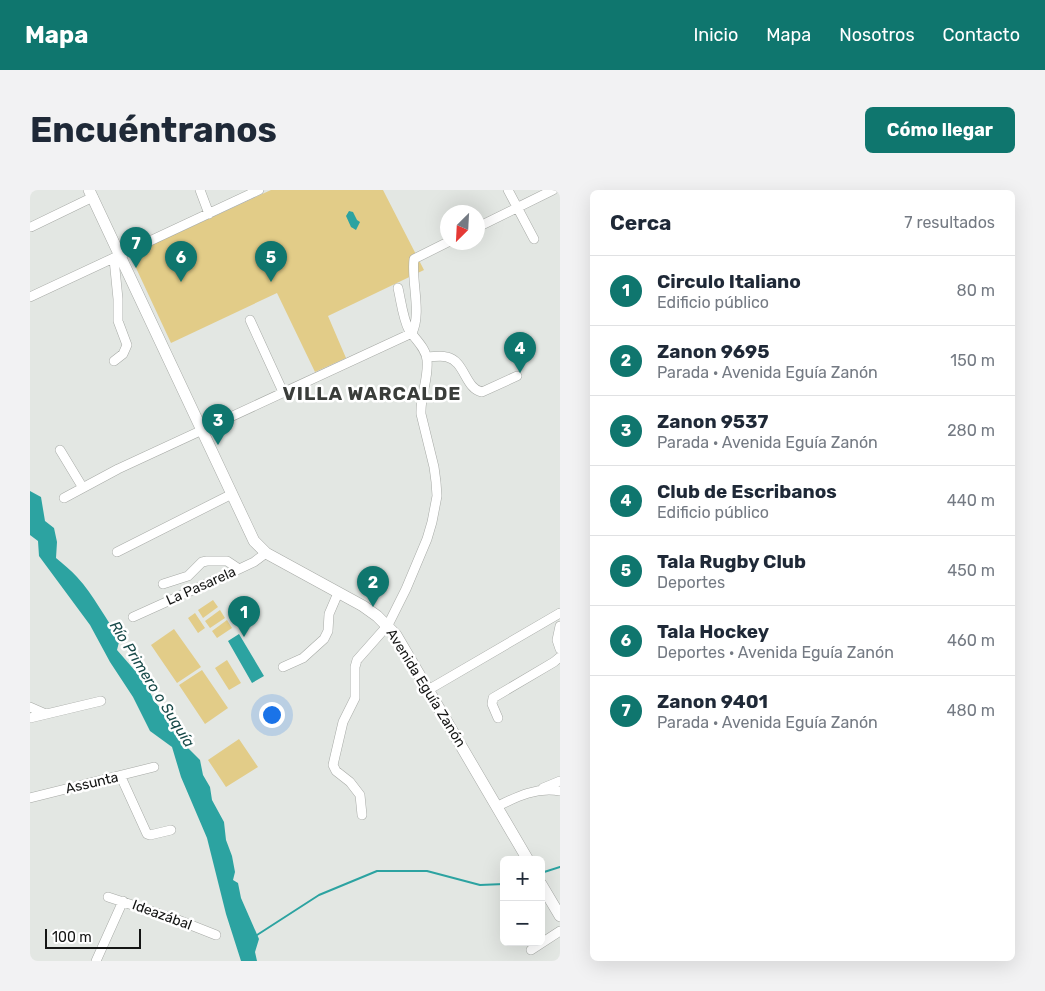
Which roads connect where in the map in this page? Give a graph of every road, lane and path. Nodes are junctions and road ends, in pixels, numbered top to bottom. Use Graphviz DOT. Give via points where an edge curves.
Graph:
graph roads {
  1 [pos="200,190"];
  2 [pos="259,190"];
  3 [pos="508,190"];
  4 [pos="554,190"];
  5 [pos="91,194"];
  6 [pos="517,208"];
  7 [pos="209,214"];
  8 [pos="485,224"];
  9 [pos="31,227"];
  10 [pos="534,240"];
  11 [pos="440,246"];
  12 [pos="117,257"];
  13 [pos="398,288"];
  14 [pos="30,297"];
  15 [pos="250,320"];
  16 [pos="412,333"];
  17 [pos="427,357"];
  18 [pos="114,361"];
  19 [pos="517,376"];
  20 [pos="283,392"];
  21 [pos="203,431"];
  22 [pos="60,450"];
  23 [pos="83,488"];
  24 [pos="232,494"];
  25 [pos="64,498"];
  26 [pos="117,552"];
  27 [pos="266,553"];
  28 [pos="239,570"];
  29 [pos="163,584"];
  30 [pos="338,593"];
  31 [pos="560,613"];
  32 [pos="133,617"];
  33 [pos="550,619"];
  34 [pos="388,625"];
  35 [pos="560,626"];
  36 [pos="560,648"];
  37 [pos="560,657"];
  38 [pos="283,667"];
  39 [pos="428,690"];
  40 [pos="100,701"];
  41 [pos="30,707"];
  42 [pos="46,714"];
  43 [pos="30,718"];
  44 [pos="498,718"];
  45 [pos="154,767"];
  46 [pos="121,777"];
  47 [pos="560,781"];
  48 [pos="538,790"];
  49 [pos="560,790"];
  50 [pos="30,798"];
  51 [pos="498,806"];
  52 [pos="362,815"];
  53 [pos="171,830"];
  54 [pos="526,856"];
  55 [pos="545,891"];
  56 [pos="108,897"];
  57 [pos="123,901"];
  58 [pos="560,916"];
  59 [pos="560,931"];
  60 [pos="216,935"];
  61 [pos="531,950"];
  62 [pos="96,961"];
  1 -- 7 [label="street"];
  2 -- 7 [label="street"];
  3 -- 6 [label="street"];
  4 -- 6 [label="street"];
  5 -- 9 [label="street"];
  5 -- 12 [label="main road, Avenida Eguía Zanón"];
  6 -- 8 [label="street"];
  6 -- 10 [label="street"];
  7 -- 12 [label="street"];
  11 -- 16 [label="street" via="414,260"];
  12 -- 14 [label="street"];
  12 -- 18 [label="street" via="118,321 127,345 124,354"];
  12 -- 21 [label="main road, Avenida Eguía Zanón"];
  13 -- 16 [label="street"];
  15 -- 20 [label="street"];
  16 -- 17 [label="street"];
  16 -- 20 [label="street"];
  17 -- 19 [label="street" via="454,360 477,391 482,392"];
  17 -- 34 [label="street" via="421,414 434,467 435,507 427,539"];
  20 -- 21 [label="street"];
  21 -- 23 [label="street"];
  21 -- 24 [label="main road, Avenida Eguía Zanón"];
  22 -- 23 [label="street"];
  23 -- 25 [label="street"];
  24 -- 26 [label="street"];
  24 -- 27 [label="main road, Avenida Eguía Zanón" via="252,536"];
  27 -- 28 [label="street, La Pasarela"];
  27 -- 30 [label="main road, Avenida Eguía Zanón"];
  28 -- 29 [label="street" via="227,561 207,561 188,576"];
  28 -- 32 [label="street, La Pasarela"];
  30 -- 34 [label="main road, Avenida Eguía Zanón"];
  30 -- 38 [label="street" via="324,639 303,658"];
  31 -- 33 [label="street"];
  33 -- 35 [label="street"];
  33 -- 39 [label="street"];
  34 -- 39 [label="main road, Avenida Eguía Zanón"];
  34 -- 52 [label="street" via="357,660 355,698 343,722 332,765 360,794"];
  35 -- 36 [label="street" via="557,636"];
  37 -- 44 [label="street" via="493,698"];
  39 -- 51 [label="main road, Avenida Eguía Zanón"];
  40 -- 42 [label="street"];
  41 -- 42 [label="street"];
  42 -- 43 [label="street"];
  45 -- 46 [label="street, Assunta"];
  46 -- 50 [label="street, Assunta"];
  46 -- 53 [label="street" via="147,834"];
  47 -- 48 [label="street"];
  48 -- 49 [label="street"];
  48 -- 51 [label="street"];
  51 -- 54 [label="main road, Avenida Eguía Zanón"];
  55 -- 58 [label="main road"];
  56 -- 57 [label="street, Ideazábal"];
  57 -- 60 [label="street, Ideazábal"];
  57 -- 62 [label="street"];
  59 -- 61 [label="street"];
}
